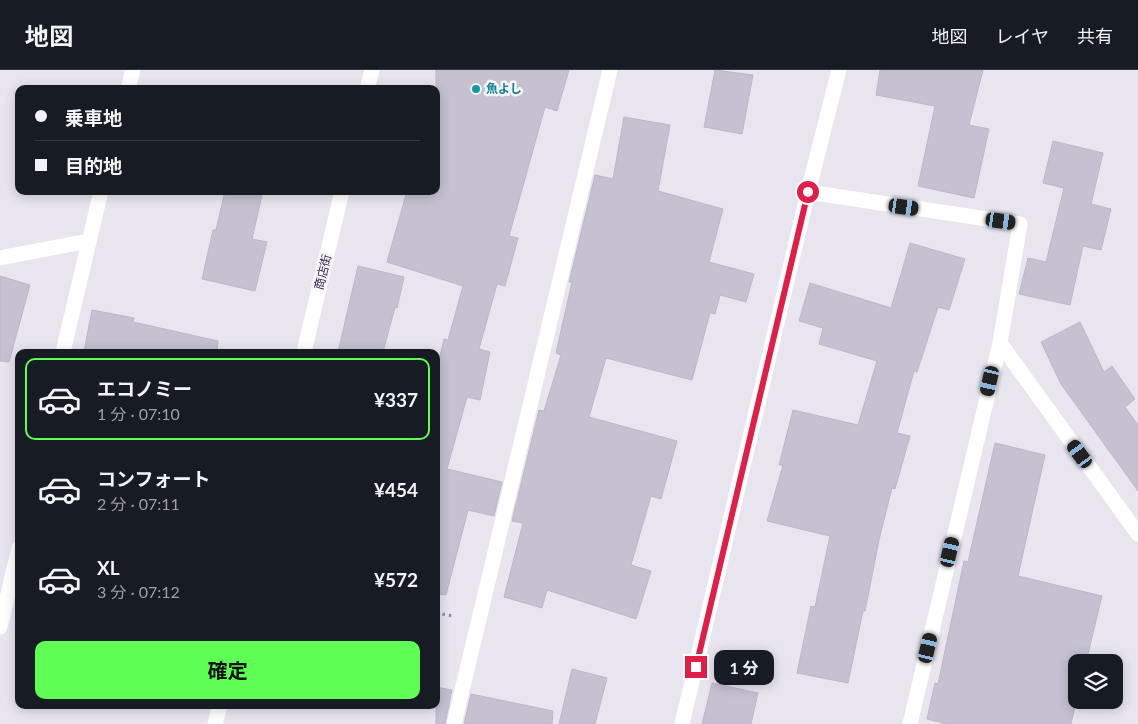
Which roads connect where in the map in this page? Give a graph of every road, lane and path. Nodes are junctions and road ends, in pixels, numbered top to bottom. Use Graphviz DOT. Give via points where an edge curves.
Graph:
graph roads {
  1 [pos="132,70"];
  2 [pos="372,70"];
  3 [pos="610,70"];
  4 [pos="839,70"];
  5 [pos="129,85"];
  6 [pos="368,85"];
  7 [pos="808,192"];
  8 [pos="100,195"];
  9 [pos="341,195"];
  10 [pos="88,241"];
  11 [pos="0,258"];
  12 [pos="1000,342"];
  13 [pos="64,349"];
  14 [pos="305,349"];
  15 [pos="1138,534"];
  16 [pos="15,565"];
  17 [pos="0,627"];
  18 [pos="219,709"];
  19 [pos="215,724"];
  20 [pos="454,724"];
  21 [pos="682,724"];
  22 [pos="910,724"];
  1 -- 5 [label="street"];
  2 -- 6 [label="street"];
  3 -- 20 [label="street"];
  4 -- 7 [label="street"];
  7 -- 12 [label="street" via="1020,224"];
  7 -- 21 [label="street"];
  8 -- 10 [label="street"];
  9 -- 14 [label="street, 商店街"];
  10 -- 11 [label="street"];
  10 -- 13 [label="street"];
  12 -- 15 [label="street"];
  12 -- 22 [label="street"];
  16 -- 17 [label="street"];
  18 -- 19 [label="street"];
}
